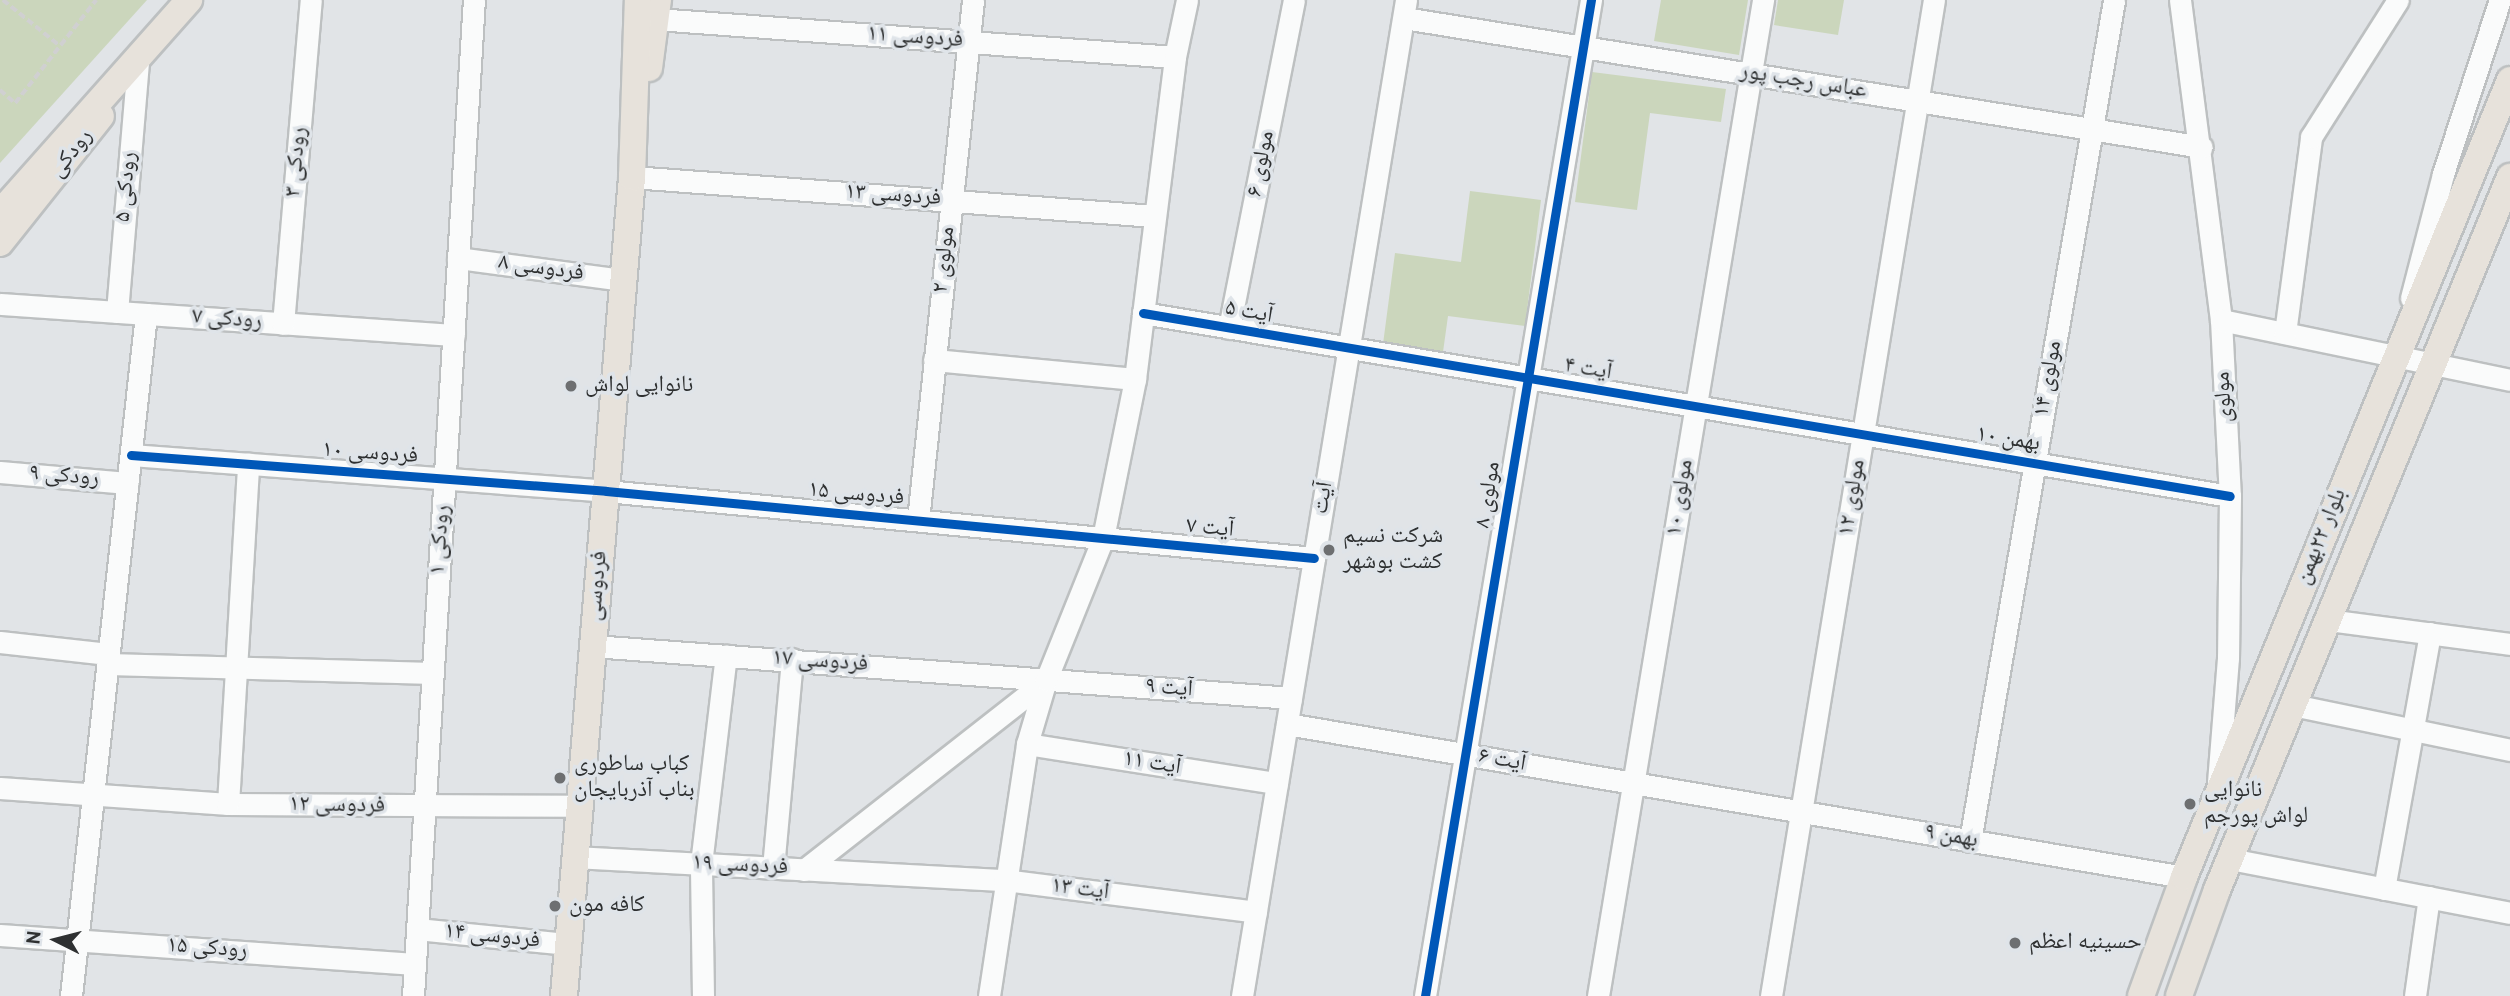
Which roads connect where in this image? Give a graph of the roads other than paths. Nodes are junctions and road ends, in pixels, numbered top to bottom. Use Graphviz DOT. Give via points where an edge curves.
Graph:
graph roads {
  1 [pos="189,0"];
  2 [pos="311,0"];
  3 [pos="474,0"];
  4 [pos="638,0"];
  5 [pos="973,0"];
  6 [pos="1187,0"];
  7 [pos="1294,0"];
  8 [pos="1591,0"];
  9 [pos="1763,0"];
  10 [pos="1934,0"];
  11 [pos="2115,0"];
  12 [pos="2180,0"];
  13 [pos="2398,0"];
  14 [pos="2500,0"];
  15 [pos="1405,9"];
  16 [pos="657,10"];
  17 [pos="968,42"];
  18 [pos="1583,47"];
  19 [pos="1175,57"];
  20 [pos="138,61"];
  21 [pos="1751,74"];
  22 [pos="2510,80"];
  23 [pos="1918,101"];
  24 [pos="2092,129"];
  25 [pos="2202,147"];
  26 [pos="632,177"];
  27 [pos="2510,177"];
  28 [pos="951,201"];
  29 [pos="0,213"];
  30 [pos="1154,216"];
  31 [pos="0,243"];
  32 [pos="458,258"];
  33 [pos="623,280"];
  34 [pos="0,304"];
  35 [pos="117,312"];
  36 [pos="1143,313"];
  37 [pos="146,314"];
  38 [pos="2221,320"];
  39 [pos="283,324"];
  40 [pos="1229,328"];
  41 [pos="2285,333"];
  42 [pos="454,335"];
  43 [pos="1349,350"];
  44 [pos="2395,358"];
  45 [pos="934,360"];
  46 [pos="2434,366"];
  47 [pos="1135,379"];
  48 [pos="1528,380"];
  49 [pos="2510,380"];
  50 [pos="1696,408"];
  51 [pos="1779,421"];
  52 [pos="1863,435"];
  53 [pos="131,455"];
  54 [pos="248,464"];
  55 [pos="2035,464"];
  56 [pos="0,472"];
  57 [pos="445,479"];
  58 [pos="128,483"];
  59 [pos="606,491"];
  60 [pos="2230,496"];
  61 [pos="918,520"];
  62 [pos="1103,538"];
  63 [pos="1314,558"];
  64 [pos="2328,620"];
  65 [pos="2430,633"];
  66 [pos="0,642"];
  67 [pos="2510,644"];
  68 [pos="593,646"];
  69 [pos="726,655"];
  70 [pos="108,659"];
  71 [pos="792,659"];
  72 [pos="236,668"];
  73 [pos="433,673"];
  74 [pos="1046,680"];
  75 [pos="1291,698"];
  76 [pos="2293,705"];
  77 [pos="1287,724"];
  78 [pos="2413,731"];
  79 [pos="1027,744"];
  80 [pos="2510,750"];
  81 [pos="1465,754"];
  82 [pos="1277,783"];
  83 [pos="1633,783"];
  84 [pos="0,788"];
  85 [pos="94,795"];
  86 [pos="2217,796"];
  87 [pos="1717,797"];
  88 [pos="228,804"];
  89 [pos="579,806"];
  90 [pos="424,807"];
  91 [pos="1801,812"];
  92 [pos="1970,841"];
  93 [pos="575,857"];
  94 [pos="2230,859"];
  95 [pos="701,864"];
  96 [pos="773,868"];
  97 [pos="804,870"];
  98 [pos="904,875"];
  99 [pos="2184,877"];
  100 [pos="1004,880"];
  101 [pos="2384,889"];
  102 [pos="2429,897"];
  103 [pos="1256,912"];
  104 [pos="2510,913"];
  105 [pos="417,929"];
  106 [pos="0,935"];
  107 [pos="78,940"];
  108 [pos="568,944"];
  109 [pos="415,964"];
  110 [pos="71,996"];
  111 [pos="413,996"];
  112 [pos="564,996"];
  113 [pos="703,996"];
  114 [pos="989,996"];
  115 [pos="1242,996"];
  116 [pos="1425,996"];
  117 [pos="1598,996"];
  118 [pos="1771,996"];
  119 [pos="2141,996"];
  120 [pos="2179,996"];
  121 [pos="2415,996"];
  1 -- 20 [label="main road, رودکی"];
  2 -- 39 [label="street, رودکی ۳"];
  3 -- 32 [label="street, رودکی ۱"];
  4 -- 26 [label="main road, فردوسی"];
  5 -- 17 [label="street, مولوی ۲"];
  6 -- 19 [label="street"];
  7 -- 40 [label="street, مولوی ۶"];
  8 -- 18 [label="street, مولوی ۸"];
  9 -- 21 [label="street, مولوی ۱۰"];
  10 -- 23 [label="street, مولوی ۱۲"];
  11 -- 24 [label="street, مولوی ۱۴"];
  12 -- 25 [label="street, مولوی"];
  13 -- 41 [label="street" via="2311,137"];
  14 -- 44 [label="street" via="2443,174"];
  15 -- 18 [label="street, عباس رجب پور"];
  15 -- 43 [label="street, آیت"];
  16 -- 17 [label="street, فردوسی ۱۱"];
  16 -- 26 [label="main road, فردوسی"];
  17 -- 19 [label="street, فردوسی ۱۱"];
  17 -- 28 [label="street, مولوی ۲"];
  18 -- 21 [label="street, عباس رجب پور"];
  18 -- 48 [label="street, مولوی ۸"];
  19 -- 30 [label="street"];
  20 -- 29 [label="main road, رودکی" via="64,136"];
  20 -- 31 [label="main road, رودکی" via="79,148"];
  20 -- 35 [label="street, رودکی ۵"];
  21 -- 23 [label="street, عباس رجب پور"];
  21 -- 50 [label="street, مولوی ۱۰"];
  22 -- 44 [label="main road, بلوار ۲۲بهمن"];
  23 -- 24 [label="street, عباس رجب پور"];
  23 -- 52 [label="street, مولوی ۱۲"];
  24 -- 25 [label="street, عباس رجب پور"];
  24 -- 55 [label="street, مولوی ۱۴"];
  25 -- 38 [label="street, مولوی"];
  26 -- 28 [label="street, فردوسی ۱۳"];
  26 -- 33 [label="main road, فردوسی"];
  27 -- 46 [label="main road, بلوار ۲۲بهمن"];
  28 -- 30 [label="street, فردوسی ۱۳"];
  28 -- 45 [label="street, مولوی ۲"];
  30 -- 36 [label="street"];
  32 -- 33 [label="street, فردوسی ۸"];
  32 -- 42 [label="street, رودکی ۱"];
  33 -- 59 [label="main road, فردوسی"];
  34 -- 35 [label="street, رودکی ۷"];
  35 -- 37 [label="street, رودکی ۷"];
  36 -- 40 [label="street, آیت ۵"];
  36 -- 47 [label="street"];
  37 -- 39 [label="street, رودکی ۷"];
  37 -- 53 [label="street"];
  38 -- 41 [label="street"];
  38 -- 60 [label="street, مولوی"];
  39 -- 42 [label="street, رودکی ۷"];
  40 -- 43 [label="street, آیت ۵"];
  41 -- 44 [label="street"];
  42 -- 57 [label="street, رودکی ۱"];
  43 -- 48 [label="street, آیت ۴"];
  43 -- 63 [label="street, آیت"];
  44 -- 46 [label="street"];
  44 -- 86 [label="main road, بلوار ۲۲بهمن"];
  45 -- 47 [label="street"];
  45 -- 61 [label="street, مولوی ۲"];
  46 -- 49 [label="street"];
  46 -- 64 [label="main road, بلوار ۲۲بهمن"];
  47 -- 62 [label="street"];
  48 -- 50 [label="street, آیت ۴"];
  48 -- 81 [label="street, مولوی ۸"];
  50 -- 51 [label="street, آیت ۴"];
  50 -- 83 [label="street, مولوی ۱۰"];
  51 -- 52 [label="street, بهمن ۱۰"];
  52 -- 55 [label="street, بهمن ۱۰"];
  52 -- 91 [label="street, مولوی ۱۲"];
  53 -- 54 [label="street, فردوسی ۱۰"];
  53 -- 58 [label="street"];
  54 -- 57 [label="street, فردوسی ۱۰"];
  54 -- 72 [label="street"];
  55 -- 60 [label="street, بهمن ۱۰"];
  55 -- 92 [label="street, مولوی ۱۴"];
  56 -- 58 [label="street, رودکی ۹"];
  57 -- 59 [label="street, فردوسی ۱۰"];
  57 -- 73 [label="street, رودکی ۱"];
  58 -- 70 [label="street"];
  59 -- 61 [label="street, فردوسی ۱۵"];
  59 -- 68 [label="main road, فردوسی"];
  60 -- 86 [label="street, مولوی" via="2228,659"];
  61 -- 62 [label="street, فردوسی ۱۵"];
  62 -- 63 [label="street, آیت ۷"];
  62 -- 74 [label="street"];
  63 -- 75 [label="street, آیت"];
  64 -- 65 [label="street"];
  64 -- 76 [label="main road, بلوار ۲۲بهمن"];
  65 -- 67 [label="street"];
  65 -- 78 [label="street"];
  66 -- 70 [label="street"];
  68 -- 69 [label="street, فردوسی ۱۷"];
  68 -- 89 [label="main road, فردوسی"];
  69 -- 71 [label="street, فردوسی ۱۷"];
  69 -- 95 [label="street"];
  70 -- 72 [label="street"];
  70 -- 85 [label="street"];
  71 -- 74 [label="street, فردوسی ۱۷"];
  71 -- 96 [label="street"];
  72 -- 73 [label="street"];
  72 -- 88 [label="street"];
  73 -- 90 [label="street, رودکی ۱"];
  74 -- 75 [label="street, آیت ۹"];
  74 -- 79 [label="street"];
  74 -- 97 [label="street"];
  75 -- 77 [label="street, آیت"];
  76 -- 78 [label="street"];
  76 -- 94 [label="main road, بلوار ۲۲بهمن"];
  77 -- 81 [label="street, آیت ۶"];
  77 -- 82 [label="street, آیت"];
  78 -- 80 [label="street"];
  78 -- 101 [label="street"];
  79 -- 82 [label="street, آیت ۱۱"];
  79 -- 100 [label="street"];
  81 -- 83 [label="street, آیت ۶"];
  81 -- 116 [label="street, مولوی ۸"];
  82 -- 103 [label="street, آیت"];
  83 -- 87 [label="street, آیت ۶"];
  83 -- 117 [label="street, مولوی ۱۰"];
  84 -- 85 [label="street, فردوسی ۱۲"];
  85 -- 88 [label="street, فردوسی ۱۲"];
  85 -- 107 [label="street"];
  86 -- 99 [label="main road, بلوار ۲۲بهمن"];
  87 -- 91 [label="street, بهمن ۹"];
  88 -- 90 [label="street, فردوسی ۱۲"];
  89 -- 90 [label="street, فردوسی ۱۲"];
  89 -- 93 [label="main road, فردوسی"];
  90 -- 105 [label="street, رودکی ۱"];
  91 -- 92 [label="street, بهمن ۹"];
  91 -- 118 [label="street, مولوی ۱۲"];
  92 -- 99 [label="street, بهمن ۹"];
  93 -- 95 [label="street, فردوسی ۱۹"];
  93 -- 108 [label="main road, فردوسی"];
  94 -- 101 [label="street"];
  94 -- 120 [label="main road, بلوار ۲۲بهمن"];
  95 -- 96 [label="street, فردوسی ۱۹"];
  95 -- 113 [label="street"];
  96 -- 97 [label="street, فردوسی ۱۹"];
  97 -- 98 [label="street, فردوسی ۱۹"];
  98 -- 100 [label="street, آیت ۱۳"];
  99 -- 119 [label="main road, بلوار ۲۲بهمن"];
  100 -- 103 [label="street, آیت ۱۳"];
  100 -- 114 [label="street"];
  101 -- 102 [label="street"];
  102 -- 104 [label="street"];
  102 -- 121 [label="street"];
  103 -- 115 [label="street, آیت"];
  105 -- 108 [label="street, فردوسی ۱۴"];
  105 -- 109 [label="street, رودکی ۱"];
  106 -- 107 [label="street, رودکی ۱۵"];
  107 -- 109 [label="street, رودکی ۱۵"];
  107 -- 110 [label="street"];
  108 -- 112 [label="main road, فردوسی"];
  109 -- 111 [label="street, رودکی ۱"];
}
